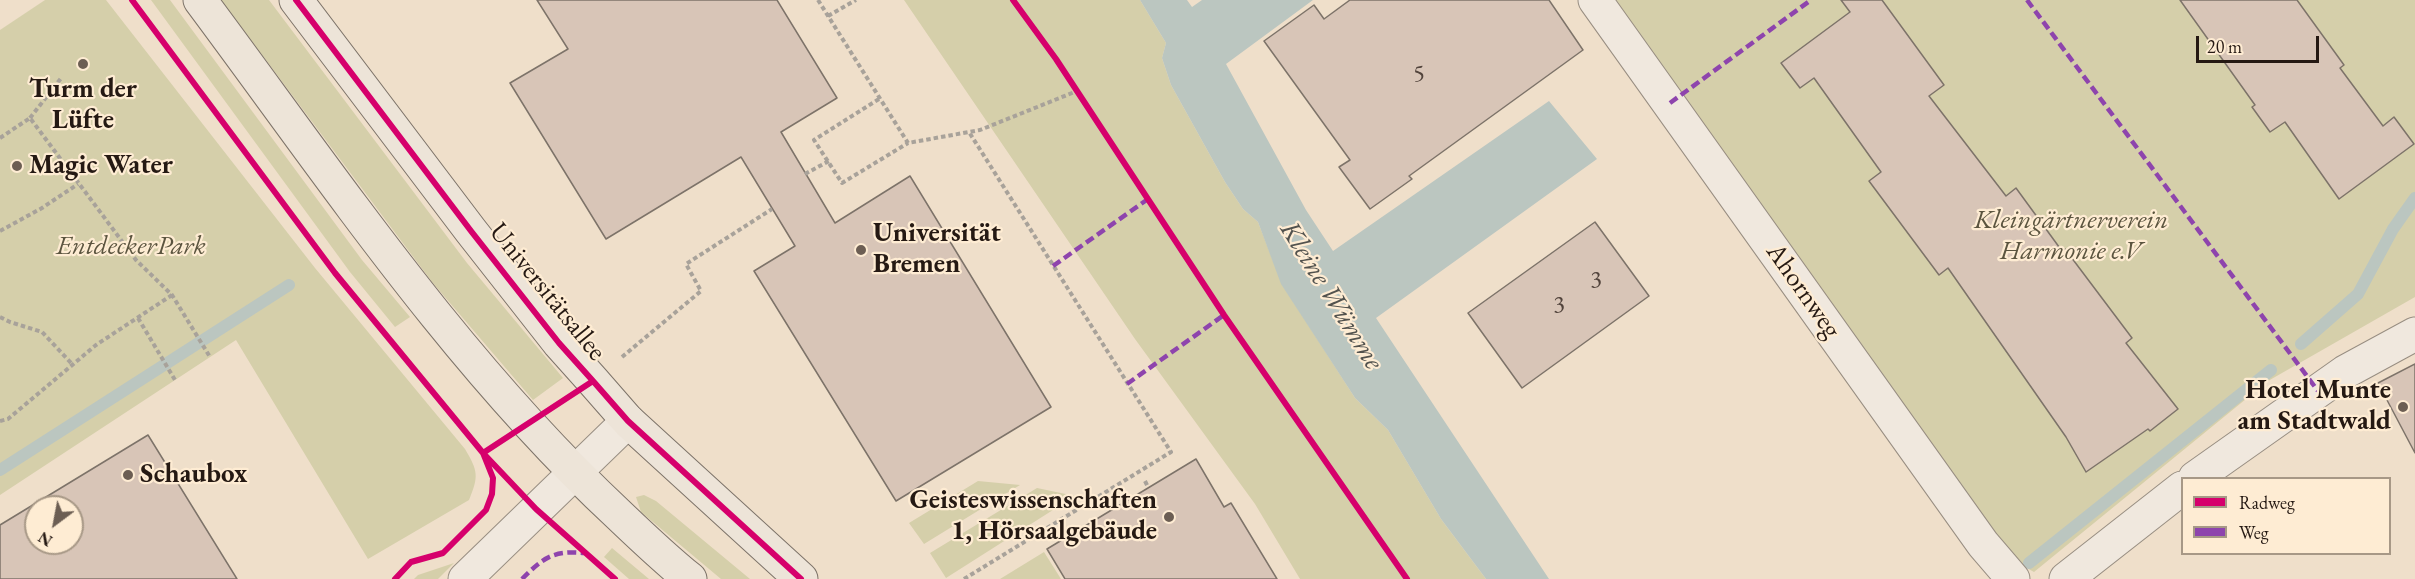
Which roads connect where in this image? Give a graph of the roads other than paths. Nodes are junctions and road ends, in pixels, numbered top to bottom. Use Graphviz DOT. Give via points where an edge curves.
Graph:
graph roads {
  1 [pos="201,0"];
  2 [pos="296,0"];
  3 [pos="1595,0"];
  4 [pos="2415,334"];
  5 [pos="628,421"];
  6 [pos="574,473"];
  7 [pos="2196,477"];
  8 [pos="2181,489"];
  9 [pos="465,579"];
  10 [pos="690,579"];
  11 [pos="801,579"];
  12 [pos="2013,579"];
  13 [pos="2066,579"];
  1 -- 6 [label="main road" via="414,287 508,403"];
  2 -- 5 [label="main road, Universitätsallee" via="559,343"];
  3 -- 12 [label="street, Ahornweg" via="1983,544"];
  4 -- 7 [label="street" via="2345,372"];
  5 -- 6 [label="street"];
  5 -- 11 [label="main road, Universitätsallee"];
  6 -- 9 [label="street"];
  6 -- 10 [label="main road"];
  8 -- 13 [label="street"];
}
